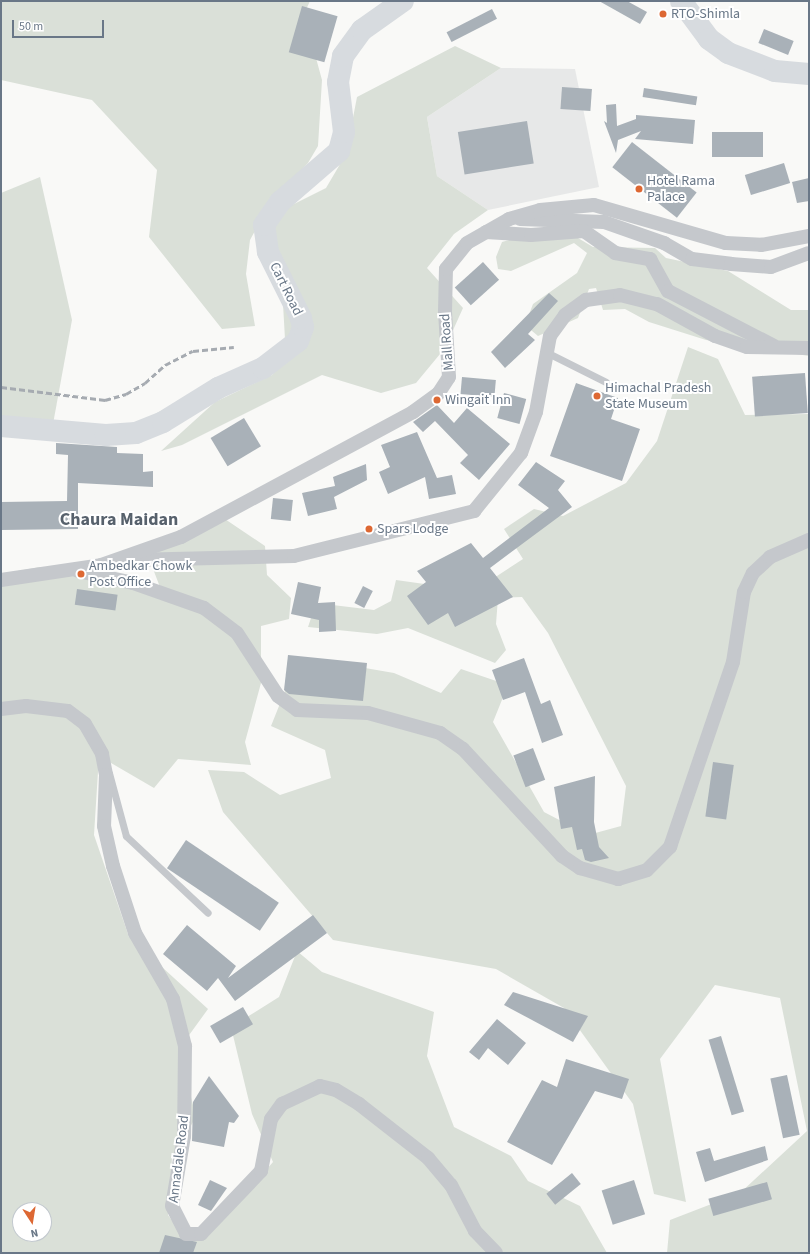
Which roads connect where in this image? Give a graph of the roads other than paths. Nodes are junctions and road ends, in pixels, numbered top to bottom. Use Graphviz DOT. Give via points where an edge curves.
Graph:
graph roads {
  1 [pos="403,1"];
  2 [pos="681,1"];
  3 [pos="809,74"];
  4 [pos="509,219"];
  5 [pos="486,232"];
  6 [pos="809,236"];
  7 [pos="809,253"];
  8 [pos="780,348"];
  9 [pos="809,348"];
  10 [pos="546,352"];
  11 [pos="606,382"];
  12 [pos="1,426"];
  13 [pos="809,540"];
  14 [pos="119,560"];
  15 [pos="78,571"];
  16 [pos="1,580"];
  17 [pos="1,709"];
  18 [pos="106,765"];
  19 [pos="208,913"];
  20 [pos="496,1253"];
  1 -- 12 [label="main road, Cart Road" via="362,30 343,56 338,82 344,132 339,151 280,202 264,225 268,252 301,318 301,335 294,344 263,368 218,388 163,422 136,433 106,435"];
  2 -- 3 [label="main road" via="709,39 728,53 775,71"];
  4 -- 5 [label="street, Mall Road"];
  4 -- 6 [label="street, Mall Road" via="540,210 594,205 733,244 761,245"];
  4 -- 7 [label="street" via="604,222 664,243 692,259 731,264 771,267"];
  5 -- 8 [label="street" via="531,235 584,231 616,253 650,258 668,291"];
  5 -- 14 [label="street, Mall Road" via="456,253 446,269 445,312 449,377 438,394 413,412 181,537"];
  8 -- 9 [label="street"];
  8 -- 10 [label="street" via="747,347 715,336 657,304 620,295 586,300 565,315 550,336"];
  10 -- 11 [label="lane"];
  10 -- 14 [label="street" via="536,412 521,453 474,511 294,556"];
  13 -- 15 [label="street" via="770,557 753,573 744,592 733,662 670,847 647,870 618,879 580,868 562,856 463,749 447,737 368,713 297,710 278,696 237,632 204,608 134,583"];
  14 -- 15 [label="street, Mall Road"];
  15 -- 16 [label="street, Mall Road"];
  17 -- 18 [label="street, Annadale Road" via="26,706 68,711 85,724"];
  18 -- 19 [label="lane" via="116,790 118,816 126,836"];
  18 -- 20 [label="street, Annadale Road" via="104,826 113,866 135,933 172,999 184,1046 184,1136 172,1206 186,1234 202,1234 261,1171 271,1119 282,1104 320,1086 336,1090 359,1104 428,1158 451,1185 475,1231"];
}
